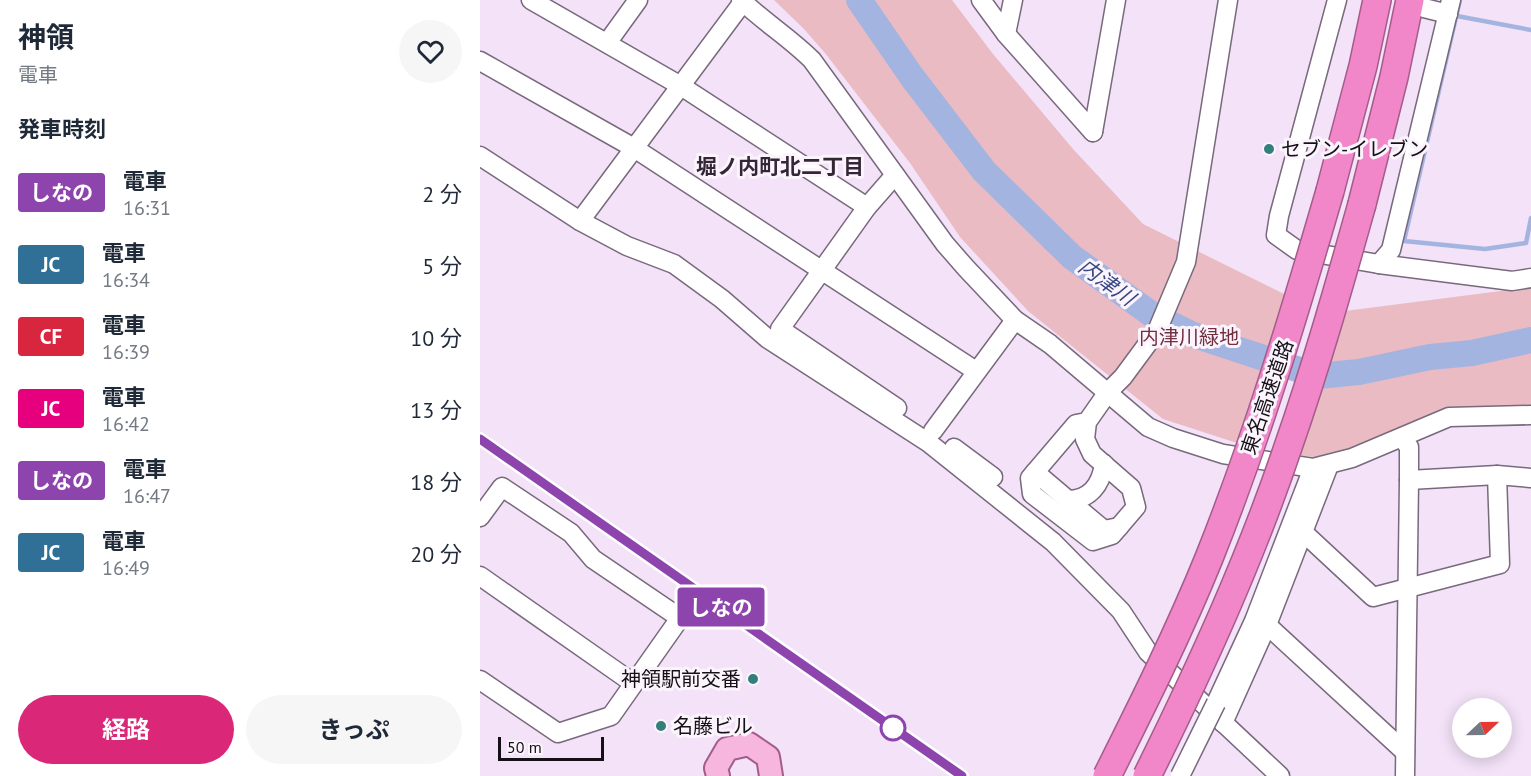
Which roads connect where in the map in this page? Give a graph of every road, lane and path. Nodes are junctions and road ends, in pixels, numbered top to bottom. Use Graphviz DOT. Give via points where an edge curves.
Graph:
graph roads {
  1 [pos="638,0"];
  2 [pos="981,0"];
  3 [pos="1013,0"];
  4 [pos="1116,0"];
  5 [pos="1228,0"];
  6 [pos="1337,0"];
  7 [pos="1377,0"];
  8 [pos="536,1"];
  9 [pos="742,1"];
  10 [pos="1417,4"];
  11 [pos="1450,7"];
  12 [pos="1006,34"];
  13 [pos="607,43"];
  14 [pos="480,61"];
  15 [pos="681,86"];
  16 [pos="634,148"];
  17 [pos="480,156"];
  18 [pos="895,175"];
  19 [pos="867,207"];
  20 [pos="580,221"];
  21 [pos="1379,264"];
  22 [pos="822,270"];
  23 [pos="1531,278"];
  24 [pos="1015,320"];
  25 [pos="976,371"];
  26 [pos="1108,392"];
  27 [pos="1531,415"];
  28 [pos="1087,422"];
  29 [pos="933,431"];
  30 [pos="1402,438"];
  31 [pos="1104,464"];
  32 [pos="1321,467"];
  33 [pos="1035,472"];
  34 [pos="1497,475"];
  35 [pos="993,477"];
  36 [pos="1531,478"];
  37 [pos="1409,480"];
  38 [pos="1068,501"];
  39 [pos="480,517"];
  40 [pos="1119,527"];
  41 [pos="1303,532"];
  42 [pos="480,576"];
  43 [pos="1407,588"];
  44 [pos="1267,625"];
  45 [pos="480,680"];
  46 [pos="633,683"];
  47 [pos="1223,723"];
  48 [pos="1405,752"];
  49 [pos="718,776"];
  50 [pos="771,776"];
  51 [pos="1107,776"];
  52 [pos="1147,776"];
  53 [pos="1180,776"];
  54 [pos="1280,776"];
  55 [pos="1405,776"];
  1 -- 13 [label="street"];
  2 -- 12 [label="street"];
  3 -- 12 [label="street"];
  4 -- 12 [label="street" via="1093,132"];
  5 -- 26 [label="street" via="1186,262 1157,331 1124,377"];
  6 -- 21 [label="street" via="1276,235 1297,250"];
  7 -- 51 [label="highway, 東名高速道路, bridge" via="1330,191 1270,389 1209,558"];
  8 -- 13 [label="street"];
  9 -- 15 [label="street"];
  9 -- 18 [label="street" via="812,60"];
  10 -- 11 [label="street"];
  10 -- 52 [label="highway, 東名高速道路, bridge" via="1329,320 1288,449 1239,576"];
  11 -- 21 [label="street" via="1391,250"];
  13 -- 15 [label="street"];
  14 -- 16 [label="street"];
  15 -- 16 [label="street"];
  15 -- 19 [label="street"];
  16 -- 20 [label="street"];
  16 -- 22 [label="street"];
  17 -- 20 [label="street"];
  18 -- 19 [label="street"];
  18 -- 24 [label="street" via="945,244"];
  19 -- 22 [label="street"];
  20 -- 47 [label="street" via="627,246 674,264 768,339 929,443 1053,542 1121,611 1148,652"];
  21 -- 23 [label="street" via="1512,281"];
  22 -- 25 [label="street"];
  22 -- 29 [label="street" via="780,329"];
  24 -- 25 [label="street"];
  24 -- 26 [label="street"];
  25 -- 29 [label="street"];
  26 -- 28 [label="street"];
  26 -- 32 [label="street" via="1148,427 1173,438 1223,454"];
  27 -- 30 [label="street" via="1449,417"];
  28 -- 31 [label="street" via="1085,439 1092,454"];
  28 -- 33 [label="street" via="1076,424"];
  29 -- 35 [label="street"];
  30 -- 32 [label="street"];
  30 -- 37 [label="street" via="1408,447"];
  31 -- 38 [label="street" via="1094,490"];
  31 -- 40 [label="street" via="1131,488 1136,507"];
  32 -- 41 [label="street"];
  32 -- 53 [label="street, bridge"];
  33 -- 38 [label="street"];
  33 -- 40 [label="street" via="1030,478 1032,494 1092,541 1112,535"];
  34 -- 36 [label="street"];
  34 -- 37 [label="street"];
  34 -- 43 [label="street" via="1500,564"];
  37 -- 43 [label="street"];
  38 -- 40 [label="street" via="1104,530"];
  39 -- 46 [label="street" via="502,487 571,533 593,559 680,618"];
  41 -- 43 [label="street" via="1373,597"];
  41 -- 44 [label="street"];
  42 -- 46 [label="street"];
  43 -- 48 [label="street"];
  44 -- 47 [label="street"];
  44 -- 48 [label="street"];
  45 -- 46 [label="street" via="558,733 610,716"];
  47 -- 54 [label="street"];
  48 -- 55 [label="street"];
  49 -- 50 [label="main road" via="716,768 728,749 749,744 768,757"];
}
